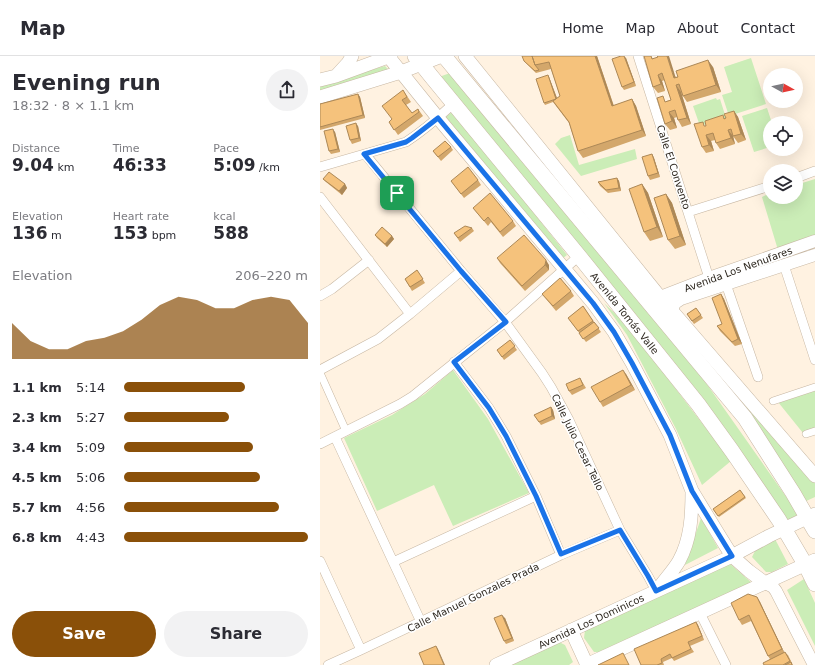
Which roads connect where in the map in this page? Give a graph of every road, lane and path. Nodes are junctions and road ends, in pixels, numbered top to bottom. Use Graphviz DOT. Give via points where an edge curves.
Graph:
graph roads {
  1 [pos="352,56"];
  2 [pos="389,56"];
  3 [pos="443,56"];
  4 [pos="465,56"];
  5 [pos="638,56"];
  6 [pos="418,60"];
  7 [pos="401,72"];
  8 [pos="336,76"];
  9 [pos="320,80"];
  10 [pos="320,97"];
  11 [pos="453,104"];
  12 [pos="438,118"];
  13 [pos="364,154"];
  14 [pos="320,167"];
  15 [pos="815,172"];
  16 [pos="803,176"];
  17 [pos="763,188"];
  18 [pos="320,197"];
  19 [pos="688,212"];
  20 [pos="815,241"];
  21 [pos="815,255"];
  22 [pos="579,256"];
  23 [pos="369,260"];
  24 [pos="784,265"];
  25 [pos="565,269"];
  26 [pos="461,271"];
  27 [pos="710,278"];
  28 [pos="726,284"];
  29 [pos="320,296"];
  30 [pos="660,297"];
  31 [pos="672,310"];
  32 [pos="410,314"];
  33 [pos="506,322"];
  34 [pos="815,360"];
  35 [pos="454,362"];
  36 [pos="320,370"];
  37 [pos="320,373"];
  38 [pos="758,377"];
  39 [pos="815,387"];
  40 [pos="773,401"];
  41 [pos="346,430"];
  42 [pos="815,431"];
  43 [pos="806,434"];
  44 [pos="335,436"];
  45 [pos="320,444"];
  46 [pos="815,476"];
  47 [pos="692,491"];
  48 [pos="536,496"];
  49 [pos="811,516"];
  50 [pos="785,529"];
  51 [pos="620,530"];
  52 [pos="815,531"];
  53 [pos="561,554"];
  54 [pos="732,556"];
  55 [pos="320,561"];
  56 [pos="393,562"];
  57 [pos="810,562"];
  58 [pos="765,583"];
  59 [pos="815,584"];
  60 [pos="657,591"];
  61 [pos="700,613"];
  62 [pos="420,622"];
  63 [pos="571,630"];
  64 [pos="361,650"];
  65 [pos="328,665"];
  66 [pos="496,665"];
  67 [pos="586,665"];
  68 [pos="726,665"];
  69 [pos="814,665"];
  1 -- 8 [label="main road"];
  2 -- 7 [label="main road, Avenida Tomás Valle"];
  2 -- 8 [label="main road"];
  3 -- 6 [label="main road"];
  3 -- 49 [label="main road" via="745,418"];
  4 -- 30 [label="main road"];
  5 -- 19 [label="street, Calle El Convento"];
  6 -- 7 [label="main road"];
  6 -- 11 [label="main road, Avenida Tomás Valle"];
  7 -- 10 [label="main road"];
  7 -- 12 [label="main road, Avenida Tomás Valle"];
  8 -- 9 [label="main road"];
  11 -- 12 [label="street"];
  11 -- 22 [label="main road, Avenida Tomás Valle"];
  12 -- 13 [label="street" via="406,142"];
  12 -- 25 [label="main road, Avenida Tomás Valle"];
  13 -- 14 [label="street"];
  13 -- 26 [label="street, Calle Julio Cesar Tello"];
  15 -- 16 [label="street"];
  17 -- 19 [label="street"];
  18 -- 23 [label="street"];
  19 -- 27 [label="street, Calle El Convento"];
  20 -- 27 [label="street, Avenida Los Nenufares"];
  21 -- 24 [label="street, Avenida Los Nenufares"];
  22 -- 25 [label="street"];
  22 -- 50 [label="main road, Avenida Tomás Valle" via="698,404"];
  23 -- 29 [label="street"];
  23 -- 32 [label="street"];
  24 -- 28 [label="street, Avenida Los Nenufares"];
  24 -- 34 [label="street"];
  25 -- 33 [label="street"];
  25 -- 47 [label="main road, Avenida Tomás Valle" via="593,303 629,357 670,435"];
  26 -- 32 [label="street"];
  26 -- 33 [label="street, Calle Julio Cesar Tello"];
  27 -- 30 [label="street, Avenida Los Nenufares"];
  28 -- 31 [label="street, Avenida Los Nenufares" via="681,299"];
  28 -- 38 [label="street"];
  30 -- 31 [label="main road"];
  31 -- 46 [label="main road"];
  32 -- 36 [label="street" via="378,339"];
  33 -- 35 [label="street"];
  33 -- 51 [label="street, Calle Julio Cesar Tello" via="559,401"];
  35 -- 41 [label="street" via="400,404"];
  35 -- 48 [label="street" via="497,420"];
  37 -- 41 [label="street"];
  39 -- 40 [label="street"];
  41 -- 44 [label="street"];
  42 -- 43 [label="street"];
  44 -- 45 [label="street"];
  44 -- 56 [label="street"];
  47 -- 54 [label="main road, Avenida Tomás Valle"];
  47 -- 60 [label="main road" via="692,516 688,538 679,561"];
  48 -- 53 [label="street"];
  48 -- 56 [label="street"];
  49 -- 50 [label="main road, Avenida Los Dominicos"];
  49 -- 52 [label="main road"];
  50 -- 54 [label="main road, Avenida Los Dominicos"];
  50 -- 57 [label="main road, Avenida Tomás Valle"];
  51 -- 53 [label="street, Calle Manuel Gonzales Prada"];
  51 -- 60 [label="street, Calle Julio Cesar Tello"];
  53 -- 62 [label="street, Calle Manuel Gonzales Prada"];
  54 -- 58 [label="main road, Avenida Tomás Valle"];
  54 -- 60 [label="main road, Avenida Los Dominicos"];
  55 -- 64 [label="street"];
  56 -- 62 [label="street"];
  57 -- 58 [label="main road"];
  57 -- 59 [label="main road, Avenida Tomás Valle"];
  58 -- 61 [label="main road"];
  58 -- 69 [label="street, Avenida Tomás Valle" via="776,590"];
  60 -- 63 [label="main road, Avenida Los Dominicos"];
  61 -- 67 [label="main road"];
  61 -- 68 [label="street"];
  62 -- 64 [label="street, Calle Manuel Gonzales Prada"];
  63 -- 66 [label="main road, Avenida Los Dominicos"];
  63 -- 67 [label="main road"];
  64 -- 65 [label="street, Calle Manuel Gonzales Prada"];
}
